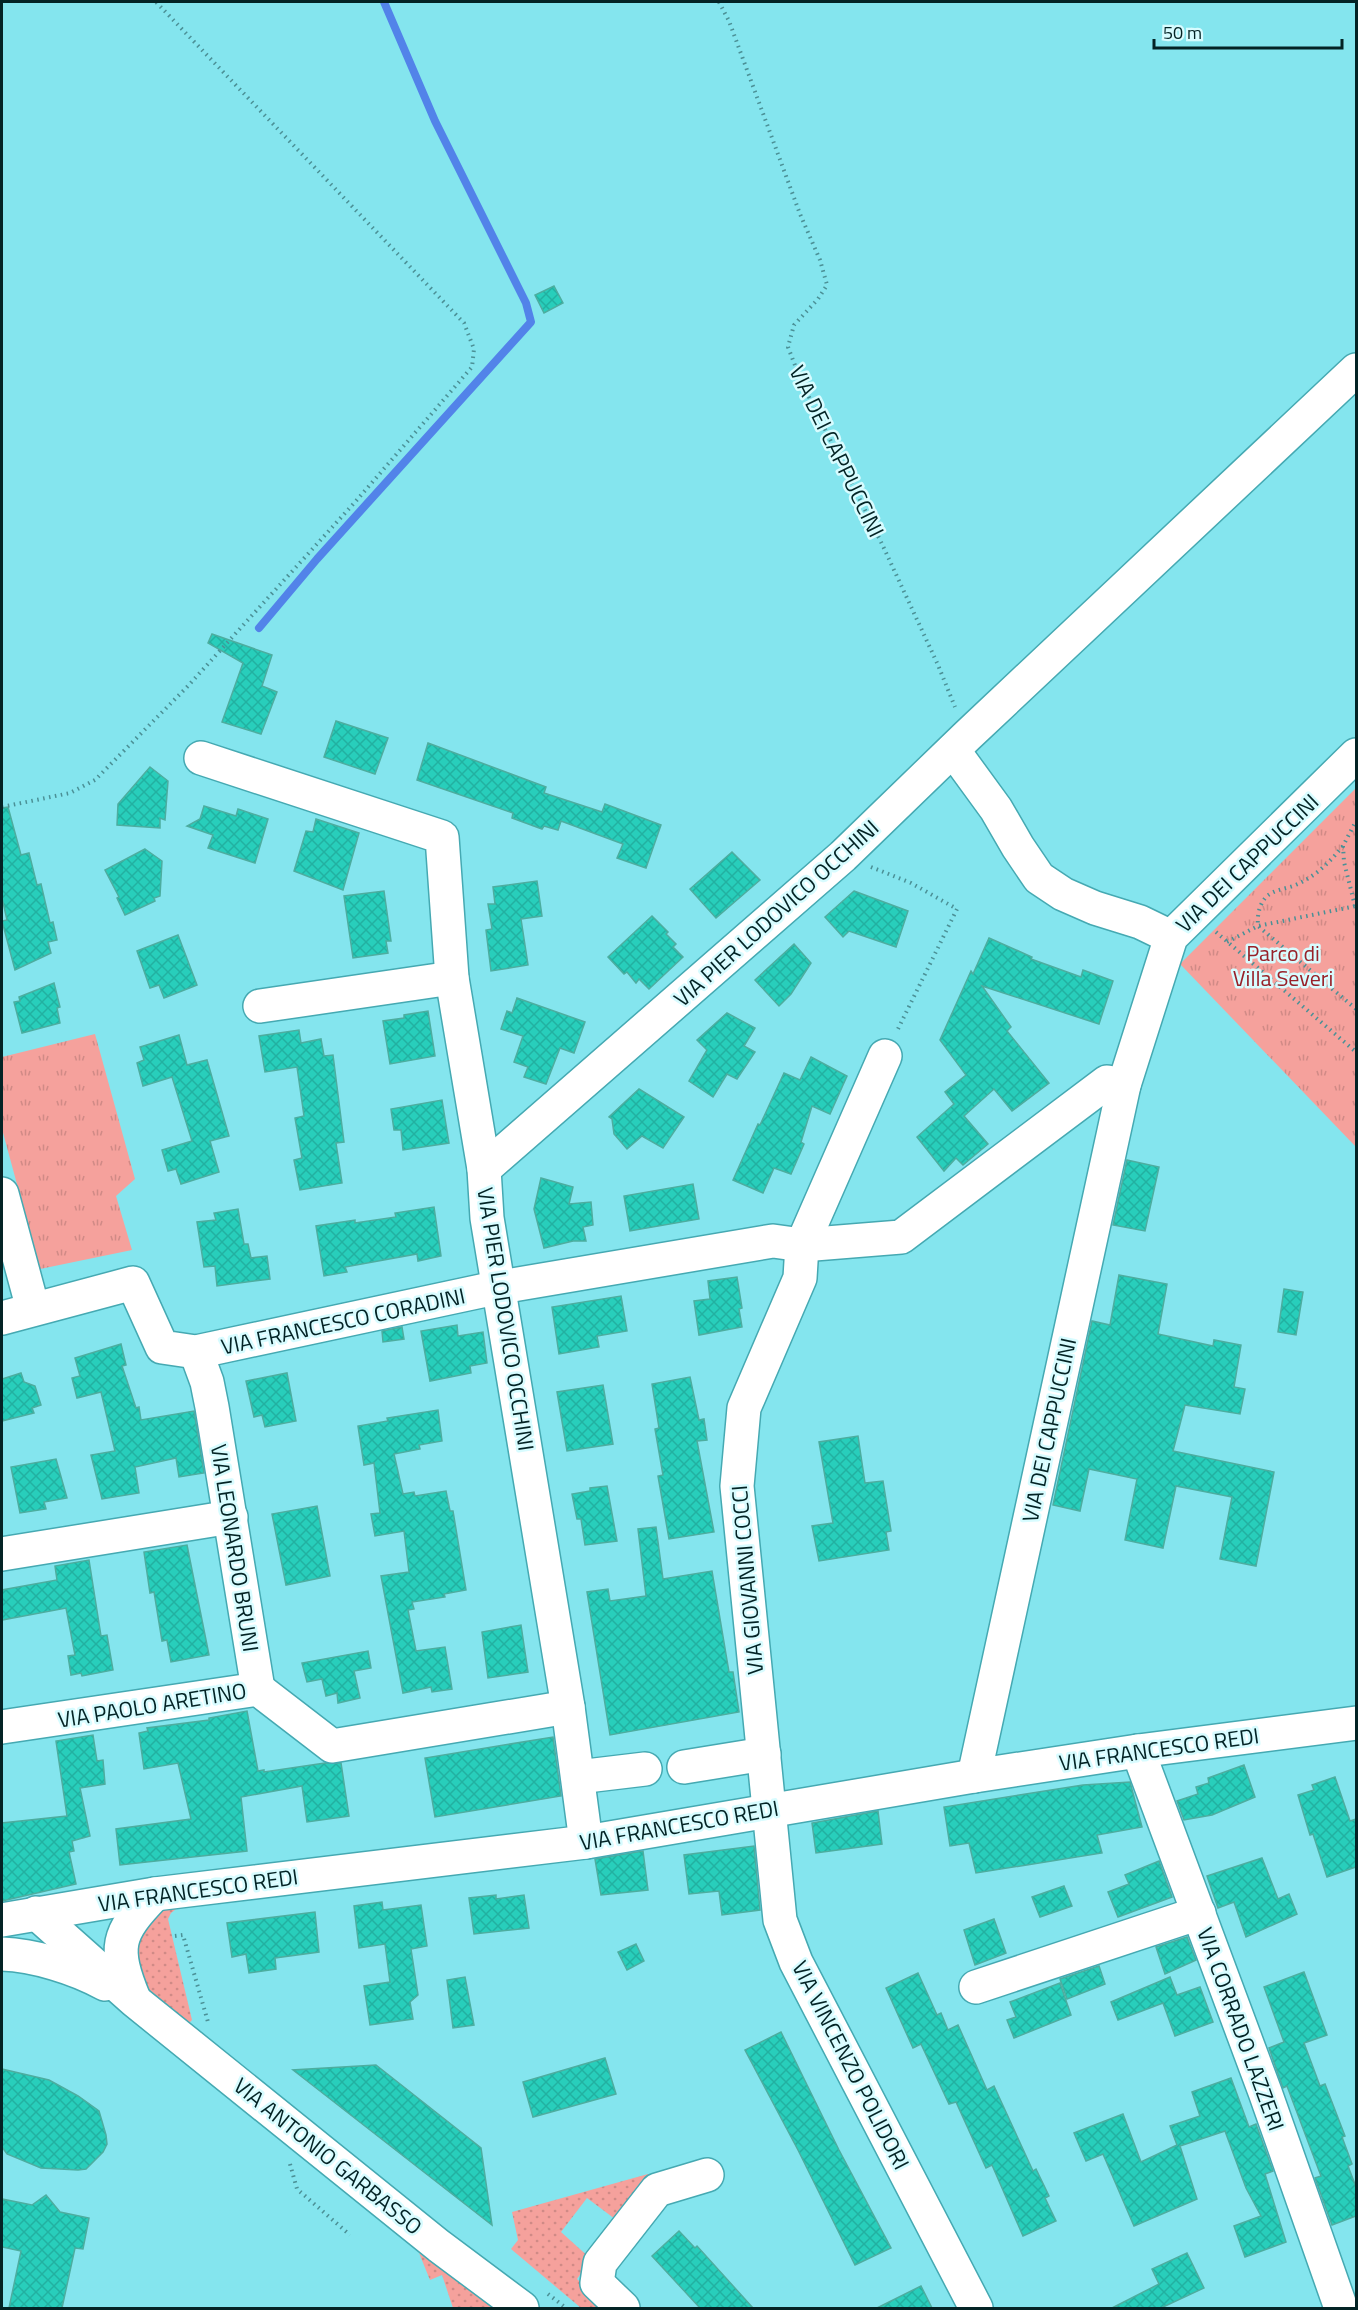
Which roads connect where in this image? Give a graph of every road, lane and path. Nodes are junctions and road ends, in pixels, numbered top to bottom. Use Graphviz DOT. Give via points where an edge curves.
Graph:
graph roads {
  1 [pos="156,2"];
  2 [pos="720,2"];
  3 [pos="1356,370"];
  4 [pos="960,743"];
  5 [pos="1356,755"];
  6 [pos="201,758"];
  7 [pos="2,807"];
  8 [pos="1356,821"];
  9 [pos="1343,846"];
  10 [pos="843,856"];
  11 [pos="1356,906"];
  12 [pos="1195,914"];
  13 [pos="1258,926"];
  14 [pos="1171,937"];
  15 [pos="1227,942"];
  16 [pos="452,978"];
  17 [pos="260,1006"];
  18 [pos="1356,1009"];
  19 [pos="1356,1052"];
  20 [pos="885,1056"];
  21 [pos="1124,1085"];
  22 [pos="484,1169"];
  23 [pos="2,1194"];
  24 [pos="801,1245"];
  25 [pos="500,1287"];
  26 [pos="33,1310"];
  27 [pos="2,1318"];
  28 [pos="196,1352"];
  29 [pos="231,1517"];
  30 [pos="2,1554"];
  31 [pos="258,1689"];
  32 [pos="568,1707"];
  33 [pos="1356,1723"];
  34 [pos="2,1727"];
  35 [pos="1138,1751"];
  36 [pos="764,1754"];
  37 [pos="684,1767"];
  38 [pos="645,1769"];
  39 [pos="974,1776"];
  40 [pos="578,1777"];
  41 [pos="769,1809"];
  42 [pos="586,1842"];
  43 [pos="155,1894"];
  44 [pos="36,1912"];
  45 [pos="1199,1913"];
  46 [pos="2,1920"];
  47 [pos="175,1936"];
  48 [pos="2,1954"];
  49 [pos="976,1987"];
  50 [pos="135,2001"];
  51 [pos="209,2025"];
  52 [pos="288,2157"];
  53 [pos="707,2175"];
  54 [pos="350,2235"];
  55 [pos="535,2301"];
  56 [pos="566,2308"];
  57 [pos="623,2308"];
  58 [pos="976,2308"];
  59 [pos="1341,2308"];
  1 -- 7 [label="path" via="464,323 474,349 472,367 187,687 95,780 70,794"];
  2 -- 4 [label="path, VIA DEI CAPPUCCINI" via="820,260 826,285 794,325 788,347 939,665"];
  3 -- 4 [label="street, VIA PIER LODOVICO OCCHINI"];
  4 -- 10 [label="street, VIA PIER LODOVICO OCCHINI"];
  4 -- 14 [label="street" via="1038,878 1063,894"];
  5 -- 12 [label="street, VIA DEI CAPPUCCINI"];
  6 -- 16 [label="street" via="442,837"];
  8 -- 9 [label="path"];
  9 -- 11 [label="path"];
  9 -- 13 [label="path" via="1326,866 1294,886 1266,897 1260,907"];
  10 -- 20 [label="path" via="911,883 957,909"];
  10 -- 22 [label="street, VIA PIER LODOVICO OCCHINI"];
  11 -- 13 [label="path"];
  12 -- 14 [label="street, VIA DEI CAPPUCCINI"];
  12 -- 15 [label="path"];
  13 -- 15 [label="path"];
  13 -- 18 [label="path"];
  14 -- 21 [label="street, VIA DEI CAPPUCCINI"];
  15 -- 19 [label="path"];
  16 -- 17 [label="street"];
  16 -- 22 [label="street"];
  20 -- 24 [label="street, VIA GIOVANNI COCCI"];
  21 -- 24 [label="street" via="1107,1082 901,1237"];
  21 -- 39 [label="street, VIA DEI CAPPUCCINI"];
  22 -- 25 [label="street, VIA PIER LODOVICO OCCHINI" via="487,1218"];
  23 -- 26 [label="street"];
  24 -- 25 [label="street, VIA FRANCESCO CORADINI" via="773,1241"];
  24 -- 36 [label="street, VIA GIOVANNI COCCI" via="800,1278 744,1408 736,1486"];
  25 -- 28 [label="street, VIA FRANCESCO CORADINI"];
  25 -- 32 [label="street, VIA PIER LODOVICO OCCHINI"];
  26 -- 27 [label="street, VIA FRANCESCO CORADINI"];
  26 -- 28 [label="street, VIA FRANCESCO CORADINI" via="133,1283 162,1347"];
  28 -- 29 [label="street, VIA LEONARDO BRUNI" via="207,1382"];
  29 -- 30 [label="street"];
  29 -- 31 [label="street, VIA LEONARDO BRUNI"];
  31 -- 32 [label="street, VIA PAOLO ARETINO" via="332,1746"];
  31 -- 34 [label="street, VIA PAOLO ARETINO"];
  32 -- 40 [label="street, VIA PIER LODOVICO OCCHINI"];
  33 -- 35 [label="street, VIA FRANCESCO REDI"];
  35 -- 39 [label="street, VIA FRANCESCO REDI"];
  35 -- 45 [label="street, VIA CORRADO LAZZERI"];
  36 -- 37 [label="street"];
  36 -- 41 [label="street, VIA GIOVANNI COCCI"];
  38 -- 40 [label="street"];
  39 -- 41 [label="street, VIA FRANCESCO REDI"];
  40 -- 42 [label="street, VIA PIER LODOVICO OCCHINI"];
  41 -- 42 [label="street, VIA FRANCESCO REDI"];
  41 -- 58 [label="street, VIA VINCENZO POLIDORI" via="780,1920 796,1962"];
  42 -- 43 [label="street, VIA FRANCESCO REDI"];
  43 -- 44 [label="street, VIA FRANCESCO REDI"];
  43 -- 50 [label="street, VIA ANTONIO GARBASSO" via="125,1929 120,1949 124,1975"];
  44 -- 46 [label="street, VIA FRANCESCO REDI"];
  44 -- 50 [label="street, VIA ANTONIO GARBASSO"];
  45 -- 49 [label="street"];
  45 -- 59 [label="street, VIA CORRADO LAZZERI"];
  47 -- 51 [label="path" via="183,1935"];
  48 -- 50 [label="street, VIA ANTONIO GARBASSO" via="16,1954 84,1972"];
  50 -- 55 [label="street, VIA ANTONIO GARBASSO" via="439,2246"];
  52 -- 54 [label="path" via="297,2189"];
  53 -- 57 [label="street" via="657,2190 600,2263 597,2283"];
  55 -- 56 [label="path"];
}
